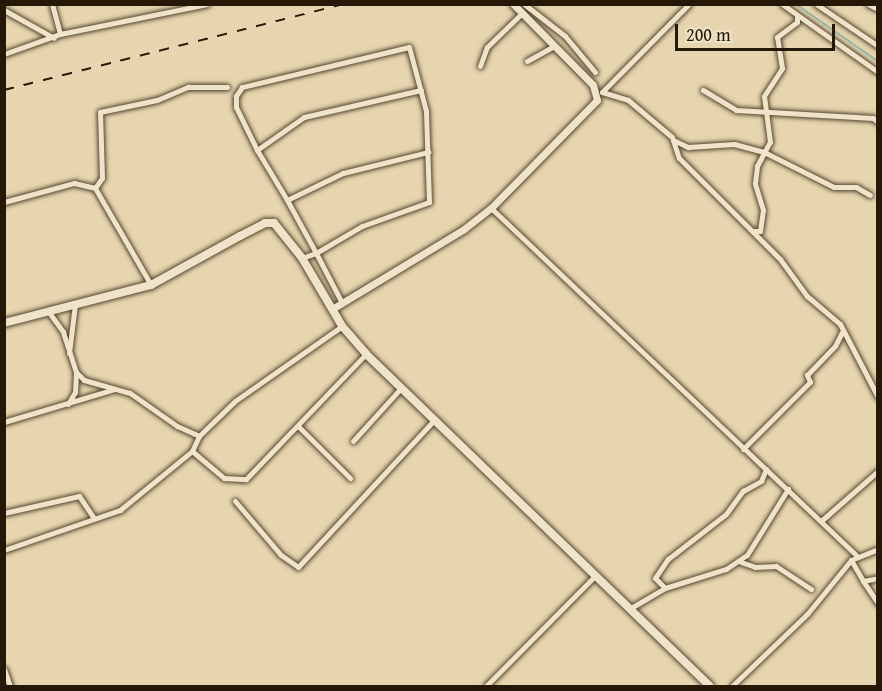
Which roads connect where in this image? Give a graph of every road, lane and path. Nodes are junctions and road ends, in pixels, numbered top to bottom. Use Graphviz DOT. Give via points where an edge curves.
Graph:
graph roads {
  1 [pos="52,4"];
  2 [pos="207,4"];
  3 [pos="513,4"];
  4 [pos="524,4"];
  5 [pos="689,4"];
  6 [pos="782,4"];
  7 [pos="816,4"];
  8 [pos="868,4"];
  9 [pos="878,9"];
  10 [pos="4,10"];
  11 [pos="521,14"];
  12 [pos="797,15"];
  13 [pos="60,34"];
  14 [pos="54,38"];
  15 [pos="554,46"];
  16 [pos="878,46"];
  17 [pos="4,54"];
  18 [pos="527,61"];
  19 [pos="480,66"];
  20 [pos="595,72"];
  21 [pos="878,72"];
  22 [pos="227,87"];
  23 [pos="421,90"];
  24 [pos="703,90"];
  25 [pos="600,92"];
  26 [pos="768,112"];
  27 [pos="878,122"];
  28 [pos="673,140"];
  29 [pos="257,150"];
  30 [pos="428,152"];
  31 [pos="764,152"];
  32 [pos="95,188"];
  33 [pos="870,195"];
  34 [pos="287,200"];
  35 [pos="4,202"];
  36 [pos="490,208"];
  37 [pos="754,231"];
  38 [pos="316,253"];
  39 [pos="303,258"];
  40 [pos="151,285"];
  41 [pos="342,303"];
  42 [pos="75,304"];
  43 [pos="332,309"];
  44 [pos="48,311"];
  45 [pos="4,322"];
  46 [pos="342,326"];
  47 [pos="842,332"];
  48 [pos="69,354"];
  49 [pos="366,354"];
  50 [pos="76,372"];
  51 [pos="401,388"];
  52 [pos="116,389"];
  53 [pos="878,397"];
  54 [pos="68,404"];
  55 [pos="434,420"];
  56 [pos="4,422"];
  57 [pos="298,426"];
  58 [pos="200,436"];
  59 [pos="353,441"];
  60 [pos="743,449"];
  61 [pos="192,451"];
  62 [pos="766,469"];
  63 [pos="878,471"];
  64 [pos="350,478"];
  65 [pos="788,489"];
  66 [pos="235,501"];
  67 [pos="4,513"];
  68 [pos="94,518"];
  69 [pos="822,521"];
  70 [pos="878,549"];
  71 [pos="4,550"];
  72 [pos="853,558"];
  73 [pos="738,561"];
  74 [pos="595,576"];
  75 [pos="878,578"];
  76 [pos="863,581"];
  77 [pos="665,588"];
  78 [pos="811,590"];
  79 [pos="878,603"];
  80 [pos="629,609"];
  81 [pos="4,669"];
  82 [pos="10,687"];
  83 [pos="486,687"];
  84 [pos="710,687"];
  85 [pos="732,687"];
  1 -- 13 [label="street"];
  2 -- 13 [label="street"];
  3 -- 11 [label="street"];
  4 -- 20 [label="street" via="565,36"];
  5 -- 25 [label="street"];
  6 -- 12 [label="street"];
  7 -- 16 [label="street"];
  8 -- 9 [label="street"];
  10 -- 14 [label="street"];
  11 -- 15 [label="street"];
  11 -- 19 [label="street" via="486,47"];
  12 -- 21 [label="street"];
  12 -- 26 [label="street" via="797,21 777,37 782,68 764,96"];
  13 -- 14 [label="street"];
  14 -- 17 [label="street"];
  15 -- 18 [label="street"];
  15 -- 25 [label="street"];
  22 -- 32 [label="street" via="188,87 157,99 99,112 102,178"];
  23 -- 29 [label="street" via="304,117"];
  23 -- 29 [label="street" via="412,53 406,46 242,87 235,102"];
  23 -- 30 [label="street"];
  24 -- 26 [label="street" via="736,110"];
  25 -- 28 [label="street" via="628,100"];
  25 -- 36 [label="street" via="594,104"];
  26 -- 27 [label="street" via="873,118"];
  26 -- 31 [label="street" via="770,142"];
  28 -- 31 [label="street" via="688,147 734,144"];
  28 -- 37 [label="street" via="677,155"];
  29 -- 34 [label="street"];
  30 -- 34 [label="street" via="344,173"];
  30 -- 38 [label="street" via="429,202 362,226"];
  31 -- 33 [label="street" via="834,187 856,187"];
  31 -- 37 [label="street" via="755,183 763,210 760,231"];
  32 -- 35 [label="street" via="74,183"];
  32 -- 40 [label="street"];
  34 -- 38 [label="street"];
  36 -- 41 [label="street" via="436,248"];
  36 -- 60 [label="street"];
  37 -- 47 [label="street" via="807,296 840,324"];
  38 -- 39 [label="street"];
  38 -- 41 [label="street"];
  39 -- 40 [label="main road" via="280,227 265,223"];
  39 -- 43 [label="main road"];
  40 -- 42 [label="main road"];
  41 -- 43 [label="street"];
  42 -- 44 [label="main road"];
  42 -- 48 [label="street"];
  43 -- 46 [label="main road"];
  44 -- 45 [label="main road"];
  44 -- 48 [label="street" via="63,332"];
  46 -- 49 [label="main road"];
  46 -- 58 [label="street" via="235,401"];
  47 -- 53 [label="street"];
  47 -- 60 [label="street" via="835,346 807,375 810,381"];
  48 -- 50 [label="street"];
  49 -- 51 [label="main road"];
  49 -- 57 [label="street"];
  50 -- 52 [label="street" via="84,380"];
  50 -- 54 [label="street" via="75,392"];
  51 -- 55 [label="main road"];
  51 -- 59 [label="street"];
  52 -- 54 [label="street"];
  52 -- 58 [label="street" via="130,393 177,426"];
  54 -- 56 [label="street"];
  55 -- 66 [label="street" via="298,567 281,555"];
  55 -- 74 [label="main road"];
  57 -- 61 [label="street" via="246,479 224,478"];
  57 -- 64 [label="street"];
  58 -- 61 [label="street"];
  60 -- 62 [label="street"];
  61 -- 68 [label="street" via="120,510"];
  62 -- 65 [label="street"];
  62 -- 77 [label="street" via="761,481 743,491 726,514 668,559 655,578"];
  63 -- 69 [label="street"];
  65 -- 69 [label="street"];
  65 -- 73 [label="street" via="747,555"];
  67 -- 68 [label="street" via="80,496"];
  68 -- 71 [label="street"];
  69 -- 72 [label="street"];
  70 -- 72 [label="street"];
  72 -- 76 [label="street"];
  72 -- 85 [label="street" via="808,613"];
  73 -- 77 [label="street" via="726,569"];
  73 -- 78 [label="street" via="755,567 776,566"];
  74 -- 80 [label="main road"];
  74 -- 83 [label="street"];
  75 -- 76 [label="street"];
  76 -- 79 [label="street"];
  77 -- 80 [label="street"];
  80 -- 84 [label="main road"];
  81 -- 82 [label="street"];
}
